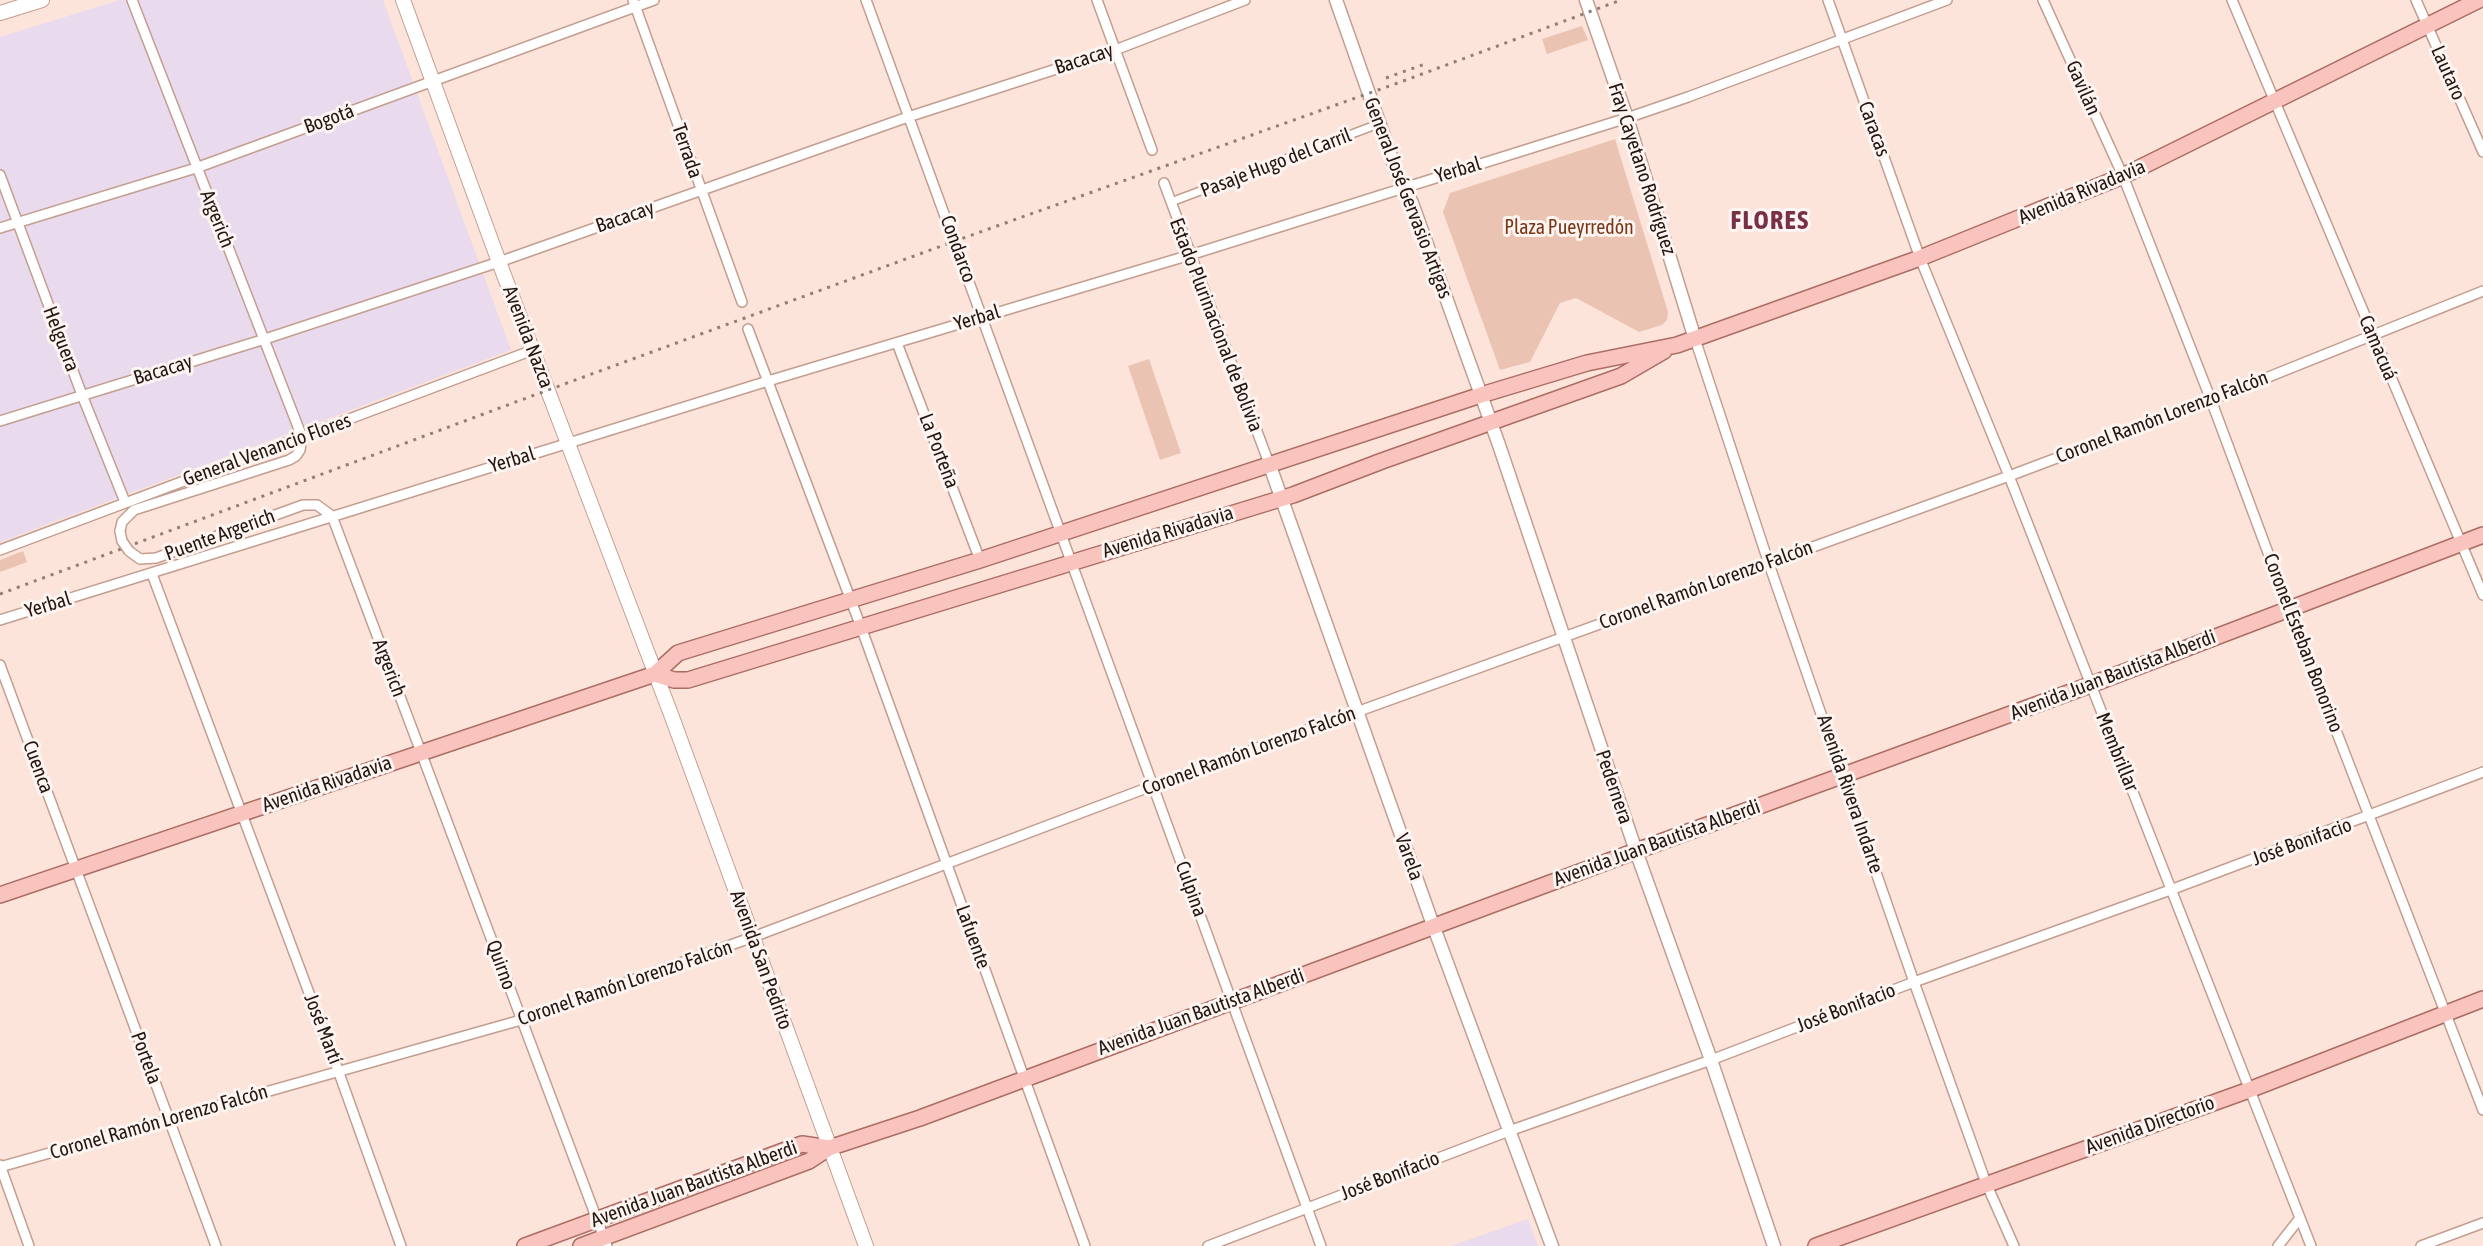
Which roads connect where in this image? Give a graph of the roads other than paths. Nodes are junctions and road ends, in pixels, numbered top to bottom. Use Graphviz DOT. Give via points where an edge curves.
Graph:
graph roads {
  1 [pos="42,0"];
  2 [pos="132,0"];
  3 [pos="404,0"];
  4 [pos="654,0"];
  5 [pos="867,0"];
  6 [pos="1097,0"];
  7 [pos="1245,0"];
  8 [pos="1336,0"];
  9 [pos="1586,0"];
  10 [pos="1828,0"];
  11 [pos="1947,0"];
  12 [pos="2043,0"];
  13 [pos="2232,0"];
  14 [pos="2416,0"];
  15 [pos="2479,0"];
  16 [pos="635,4"];
  17 [pos="0,13"];
  18 [pos="2427,26"];
  19 [pos="1843,40"];
  20 [pos="1115,50"];
  21 [pos="433,81"];
  22 [pos="2275,100"];
  23 [pos="908,117"];
  24 [pos="1627,117"];
  25 [pos="1381,123"];
  26 [pos="1152,150"];
  27 [pos="2483,152"];
  28 [pos="196,168"];
  29 [pos="0,175"];
  30 [pos="2123,176"];
  31 [pos="1164,183"];
  32 [pos="1404,187"];
  33 [pos="700,190"];
  34 [pos="1171,202"];
  35 [pos="18,223"];
  36 [pos="0,228"];
  37 [pos="1190,255"];
  38 [pos="1920,258"];
  39 [pos="499,261"];
  40 [pos="2483,291"];
  41 [pos="742,302"];
  42 [pos="982,316"];
  43 [pos="748,329"];
  44 [pos="2372,333"];
  45 [pos="265,339"];
  46 [pos="1695,339"];
  47 [pos="897,343"];
  48 [pos="1669,347"];
  49 [pos="533,350"];
  50 [pos="768,381"];
  51 [pos="82,395"];
  52 [pos="1481,395"];
  53 [pos="2211,400"];
  54 [pos="0,421"];
  55 [pos="1491,422"];
  56 [pos="302,437"];
  57 [pos="567,443"];
  58 [pos="1269,466"];
  59 [pos="2009,476"];
  60 [pos="1280,498"];
  61 [pos="125,502"];
  62 [pos="332,516"];
  63 [pos="1060,533"];
  64 [pos="2483,535"];
  65 [pos="2463,543"];
  66 [pos="0,550"];
  67 [pos="980,560"];
  68 [pos="1071,562"];
  69 [pos="1769,564"];
  70 [pos="152,574"];
  71 [pos="2483,595"];
  72 [pos="851,599"];
  73 [pos="2289,609"];
  74 [pos="0,620"];
  75 [pos="861,627"];
  76 [pos="1563,636"];
  77 [pos="0,665"];
  78 [pos="655,674"];
  79 [pos="2090,685"];
  80 [pos="1358,712"];
  81 [pos="421,752"];
  82 [pos="2483,772"];
  83 [pos="1844,775"];
  84 [pos="1152,786"];
  85 [pos="242,813"];
  86 [pos="2370,816"];
  87 [pos="1636,850"];
  88 [pos="947,865"];
  89 [pos="76,870"];
  90 [pos="2173,890"];
  91 [pos="0,895"];
  92 [pos="1433,926"];
  93 [pos="753,938"];
  94 [pos="1914,982"];
  95 [pos="2483,999"];
  96 [pos="1232,1000"];
  97 [pos="2445,1014"];
  98 [pos="521,1020"];
  99 [pos="1711,1060"];
  100 [pos="339,1072"];
  101 [pos="1023,1078"];
  102 [pos="2249,1090"];
  103 [pos="2483,1110"];
  104 [pos="168,1119"];
  105 [pos="1509,1131"];
  106 [pos="830,1148"];
  107 [pos="0,1166"];
  108 [pos="1986,1184"];
  109 [pos="1308,1208"];
  110 [pos="2300,1218"];
  111 [pos="595,1219"];
  112 [pos="2483,1223"];
  113 [pos="605,1242"];
  114 [pos="29,1246"];
  115 [pos="216,1246"];
  116 [pos="401,1246"];
  117 [pos="525,1246"];
  118 [pos="581,1246"];
  119 [pos="866,1246"];
  120 [pos="1085,1246"];
  121 [pos="1208,1246"];
  122 [pos="1322,1246"];
  123 [pos="1552,1246"];
  124 [pos="1774,1246"];
  125 [pos="1816,1246"];
  126 [pos="2014,1246"];
  127 [pos="2278,1246"];
  128 [pos="2311,1246"];
  129 [pos="2421,1246"];
  1 -- 17 [label="main road"];
  2 -- 28 [label="street, Argerich"];
  3 -- 21 [label="main road, Avenida Nazca"];
  4 -- 16 [label="street, Bogotá"];
  5 -- 23 [label="street, Condarco"];
  6 -- 20 [label="street"];
  7 -- 20 [label="street, Bacacay"];
  8 -- 25 [label="street, General José Gervasio Artigas"];
  9 -- 24 [label="street, Fray Cayetano Rodríguez"];
  10 -- 19 [label="street, Caracas"];
  11 -- 19 [label="street, Yerbal"];
  12 -- 30 [label="street, Gavilán"];
  13 -- 22 [label="street, Camacuá"];
  14 -- 18 [label="street, Lautaro"];
  15 -- 18 [label="main road, Avenida Rivadavia"];
  16 -- 21 [label="street, Bogotá"];
  16 -- 33 [label="street, Terrada"];
  18 -- 22 [label="main road, Avenida Rivadavia"];
  18 -- 27 [label="street, Lautaro"];
  19 -- 24 [label="street, Yerbal"];
  19 -- 38 [label="street, Caracas"];
  20 -- 23 [label="street, Bacacay"];
  20 -- 26 [label="street"];
  21 -- 28 [label="street, Bogotá"];
  21 -- 39 [label="main road, Avenida Nazca"];
  22 -- 30 [label="main road, Avenida Rivadavia"];
  22 -- 44 [label="street, Camacuá"];
  23 -- 33 [label="street, Bacacay"];
  23 -- 42 [label="street, Condarco"];
  24 -- 32 [label="street, Yerbal"];
  24 -- 46 [label="street, Fray Cayetano Rodríguez"];
  25 -- 32 [label="street, General José Gervasio Artigas"];
  25 -- 34 [label="street, Pasaje Hugo del Carril"];
  28 -- 35 [label="street, Bogotá"];
  28 -- 45 [label="street, Argerich"];
  29 -- 35 [label="street, Helguera"];
  30 -- 38 [label="main road, Avenida Rivadavia"];
  30 -- 53 [label="street, Coronel Esteban Bonorino"];
  31 -- 34 [label="street, Estado Plurinacional de Bolivia"];
  32 -- 37 [label="street, Yerbal"];
  32 -- 52 [label="street, General José Gervasio Artigas"];
  33 -- 39 [label="street, Bacacay"];
  33 -- 41 [label="street, Terrada"];
  34 -- 37 [label="street, Estado Plurinacional de Bolivia"];
  35 -- 36 [label="street, Bogotá"];
  35 -- 51 [label="street, Helguera"];
  37 -- 42 [label="street, Yerbal"];
  37 -- 58 [label="street, Estado Plurinacional de Bolivia"];
  38 -- 46 [label="main road, Avenida Rivadavia"];
  38 -- 59 [label="street, Membrillar"];
  39 -- 45 [label="street, Bacacay"];
  39 -- 49 [label="main road, Avenida Nazca"];
  40 -- 44 [label="street, Coronel Ramón Lorenzo Falcón"];
  42 -- 47 [label="street, Yerbal"];
  42 -- 63 [label="street, Condarco"];
  43 -- 50 [label="street"];
  44 -- 53 [label="street, Coronel Ramón Lorenzo Falcón"];
  44 -- 65 [label="street, Camacuá"];
  45 -- 51 [label="street, Bacacay"];
  45 -- 56 [label="street, Argerich"];
  46 -- 48 [label="main road, Avenida Rivadavia"];
  46 -- 69 [label="street, Avenida Rivera Indarte"];
  47 -- 50 [label="street, Yerbal"];
  47 -- 67 [label="street, La Porteña"];
  48 -- 52 [label="main road, Avenida Rivadavia" via="1599,360"];
  48 -- 55 [label="main road, Avenida Rivadavia" via="1622,376"];
  49 -- 56 [label="street, General Venancio Flores"];
  49 -- 57 [label="main road, Avenida Nazca"];
  50 -- 57 [label="street, Yerbal"];
  50 -- 72 [label="street"];
  51 -- 54 [label="street, Bacacay"];
  51 -- 61 [label="street, Helguera"];
  52 -- 55 [label="street, Pedernera"];
  52 -- 58 [label="main road, Avenida Rivadavia"];
  53 -- 59 [label="street, Coronel Ramón Lorenzo Falcón"];
  53 -- 73 [label="street, Coronel Esteban Bonorino"];
  55 -- 60 [label="main road, Avenida Rivadavia"];
  55 -- 76 [label="street, Pedernera"];
  56 -- 61 [label="street, General Venancio Flores"];
  56 -- 62 [label="street, Puente Argerich, bridge" via="300,450 289,460 134,510 122,522 122,541 140,559 156,558 303,506 317,505"];
  57 -- 62 [label="street, Yerbal"];
  57 -- 78 [label="main road, Avenida Nazca"];
  58 -- 60 [label="street, Varela"];
  58 -- 63 [label="main road, Avenida Rivadavia"];
  59 -- 69 [label="street, Coronel Ramón Lorenzo Falcón"];
  59 -- 79 [label="street, Membrillar"];
  60 -- 68 [label="main road, Avenida Rivadavia"];
  60 -- 80 [label="street, Varela"];
  61 -- 66 [label="street, General Venancio Flores"];
  62 -- 70 [label="street, Yerbal"];
  62 -- 81 [label="street, Argerich"];
  63 -- 67 [label="main road, Avenida Rivadavia"];
  63 -- 68 [label="street, Culpina"];
  64 -- 65 [label="main road, Avenida Juan Bautista Alberdi"];
  65 -- 71 [label="street, Camacuá"];
  65 -- 73 [label="main road, Avenida Juan Bautista Alberdi"];
  67 -- 72 [label="main road, Avenida Rivadavia"];
  68 -- 75 [label="main road, Avenida Rivadavia"];
  68 -- 84 [label="street, Culpina"];
  69 -- 76 [label="street, Coronel Ramón Lorenzo Falcón"];
  69 -- 83 [label="street, Avenida Rivera Indarte"];
  70 -- 74 [label="street, Yerbal"];
  70 -- 85 [label="street"];
  72 -- 75 [label="street, Lafuente"];
  72 -- 78 [label="main road, Avenida Rivadavia" via="678,653"];
  73 -- 79 [label="main road, Avenida Juan Bautista Alberdi"];
  73 -- 86 [label="street, Coronel Esteban Bonorino"];
  75 -- 78 [label="main road, Avenida Rivadavia" via="688,680"];
  75 -- 88 [label="street, Lafuente"];
  76 -- 80 [label="street, Coronel Ramón Lorenzo Falcón"];
  76 -- 87 [label="street, Pedernera"];
  77 -- 89 [label="street, Cuenca"];
  78 -- 81 [label="main road, Avenida Rivadavia"];
  78 -- 93 [label="main road, Avenida San Pedrito"];
  79 -- 83 [label="main road, Avenida Juan Bautista Alberdi"];
  79 -- 90 [label="street, Membrillar"];
  80 -- 84 [label="street, Coronel Ramón Lorenzo Falcón"];
  80 -- 92 [label="street, Varela"];
  81 -- 85 [label="main road, Avenida Rivadavia"];
  81 -- 98 [label="street, Quirno"];
  82 -- 86 [label="street, José Bonifacio"];
  83 -- 87 [label="main road, Avenida Juan Bautista Alberdi"];
  83 -- 94 [label="street, Avenida Rivera Indarte"];
  84 -- 88 [label="street, Coronel Ramón Lorenzo Falcón"];
  84 -- 96 [label="street, Culpina"];
  85 -- 89 [label="main road, Avenida Rivadavia"];
  85 -- 100 [label="street, José Martí"];
  86 -- 90 [label="street, José Bonifacio"];
  86 -- 97 [label="street, Coronel Esteban Bonorino"];
  87 -- 92 [label="main road, Avenida Juan Bautista Alberdi"];
  87 -- 99 [label="street, Pedernera"];
  88 -- 93 [label="street, Coronel Ramón Lorenzo Falcón"];
  88 -- 101 [label="street, Lafuente"];
  89 -- 91 [label="main road, Avenida Rivadavia"];
  89 -- 104 [label="street, Portela"];
  90 -- 94 [label="street, José Bonifacio"];
  90 -- 102 [label="street, Membrillar"];
  92 -- 96 [label="main road, Avenida Juan Bautista Alberdi"];
  92 -- 105 [label="street, Varela"];
  93 -- 98 [label="street, Coronel Ramón Lorenzo Falcón"];
  93 -- 106 [label="main road, Avenida San Pedrito"];
  94 -- 99 [label="street, José Bonifacio"];
  94 -- 108 [label="street, Avenida Rivera Indarte"];
  95 -- 97 [label="main road, Avenida Directorio"];
  96 -- 101 [label="main road, Avenida Juan Bautista Alberdi"];
  96 -- 109 [label="street, Culpina"];
  97 -- 102 [label="main road, Avenida Directorio"];
  97 -- 103 [label="street, Coronel Esteban Bonorino"];
  98 -- 100 [label="street, Coronel Ramón Lorenzo Falcón"];
  98 -- 111 [label="street, Quirno"];
  99 -- 105 [label="street, José Bonifacio"];
  99 -- 124 [label="street, Pedernera"];
  100 -- 104 [label="street, Coronel Ramón Lorenzo Falcón"];
  100 -- 116 [label="street, José Martí"];
  101 -- 106 [label="main road, Avenida Juan Bautista Alberdi"];
  101 -- 120 [label="street, Lafuente"];
  102 -- 108 [label="main road, Avenida Directorio"];
  102 -- 110 [label="street, Membrillar"];
  104 -- 107 [label="street, Coronel Ramón Lorenzo Falcón"];
  104 -- 115 [label="street, Portela"];
  105 -- 109 [label="street, José Bonifacio"];
  105 -- 123 [label="street, Varela"];
  106 -- 111 [label="main road, Avenida Juan Bautista Alberdi" via="802,1144"];
  106 -- 113 [label="main road, Avenida Juan Bautista Alberdi" via="809,1161"];
  106 -- 119 [label="main road, Avenida San Pedrito"];
  107 -- 114 [label="street"];
  108 -- 125 [label="main road, Avenida Directorio"];
  108 -- 126 [label="street, Avenida Rivera Indarte"];
  109 -- 121 [label="street, José Bonifacio"];
  109 -- 122 [label="street, Culpina"];
  110 -- 127 [label="street"];
  110 -- 128 [label="street, Membrillar"];
  111 -- 113 [label="street, Quirno"];
  111 -- 117 [label="main road, Avenida Juan Bautista Alberdi"];
  112 -- 129 [label="street"];
  113 -- 118 [label="main road, Avenida Juan Bautista Alberdi"];
}
